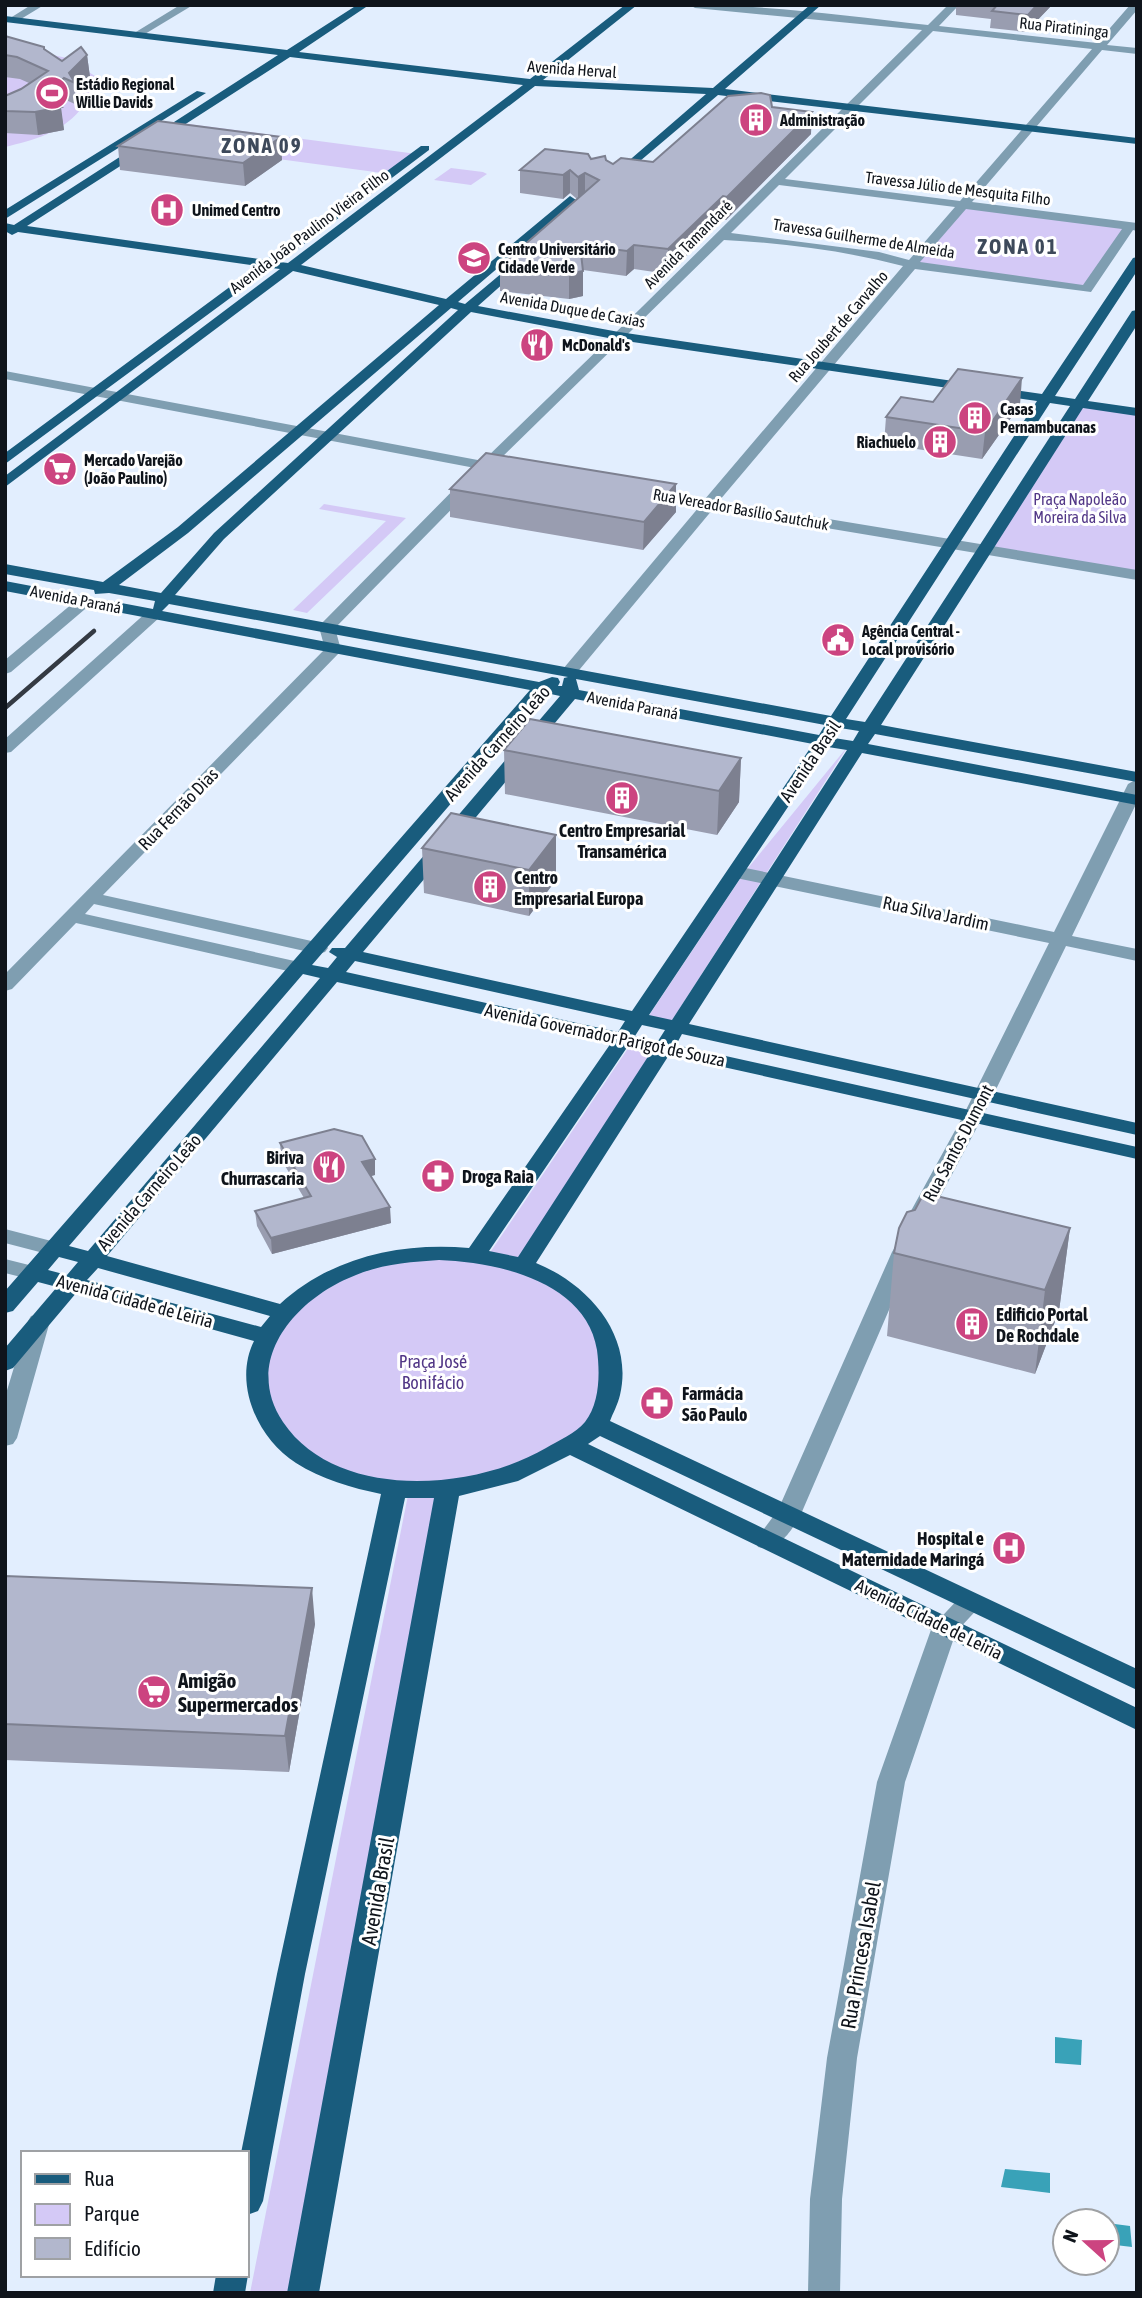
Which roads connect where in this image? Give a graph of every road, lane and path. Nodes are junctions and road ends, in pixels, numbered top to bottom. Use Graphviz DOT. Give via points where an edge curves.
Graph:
graph roads {
  1 [pos="39,5"];
  2 [pos="187,5"];
  3 [pos="364,5"];
  4 [pos="614,5"];
  5 [pos="632,5"];
  6 [pos="695,5"];
  7 [pos="816,5"];
  8 [pos="954,5"];
  9 [pos="1136,5"];
  10 [pos="791,9"];
  11 [pos="806,14"];
  12 [pos="777,21"];
  13 [pos="7,22"];
  14 [pos="931,27"];
  15 [pos="83,28"];
  16 [pos="136,35"];
  17 [pos="97,37"];
  18 [pos="199,42"];
  19 [pos="280,44"];
  20 [pos="168,45"];
  21 [pos="1100,47"];
  22 [pos="1137,51"];
  23 [pos="264,54"];
  24 [pos="547,55"];
  25 [pos="285,57"];
  26 [pos="248,64"];
  27 [pos="525,72"];
  28 [pos="705,82"];
  29 [pos="511,83"];
  30 [pos="215,84"];
  31 [pos="531,84"];
  32 [pos="630,89"];
  33 [pos="611,93"];
  34 [pos="711,94"];
  35 [pos="689,95"];
  36 [pos="778,97"];
  37 [pos="488,100"];
  38 [pos="794,105"];
  39 [pos="848,109"];
  40 [pos="971,121"];
  41 [pos="937,123"];
  42 [pos="1027,131"];
  43 [pos="437,138"];
  44 [pos="1133,145"];
  45 [pos="613,181"];
  46 [pos="776,181"];
  47 [pos="963,205"];
  48 [pos="573,210"];
  49 [pos="5,216"];
  50 [pos="29,220"];
  51 [pos="1134,227"];
  52 [pos="9,230"];
  53 [pos="720,236"];
  54 [pos="532,252"];
  55 [pos="272,260"];
  56 [pos="1137,261"];
  57 [pos="295,264"];
  58 [pos="914,265"];
  59 [pos="358,270"];
  60 [pos="386,286"];
  61 [pos="464,301"];
  62 [pos="551,314"];
  63 [pos="1137,314"];
  64 [pos="512,316"];
  65 [pos="623,332"];
  66 [pos="704,339"];
  67 [pos="743,354"];
  68 [pos="829,361"];
  69 [pos="943,373"];
  70 [pos="5,374"];
  71 [pos="886,375"];
  72 [pos="99,390"];
  73 [pos="1048,393"];
  74 [pos="122,394"];
  75 [pos="1083,398"];
  76 [pos="1137,400"];
  77 [pos="1137,412"];
  78 [pos="300,431"];
  79 [pos="325,436"];
  80 [pos="5,460"];
  81 [pos="484,465"];
  82 [pos="504,469"];
  83 [pos="5,483"];
  84 [pos="641,492"];
  85 [pos="709,505"];
  86 [pos="949,544"];
  87 [pos="985,550"];
  88 [pos="5,569"];
  89 [pos="33,574"];
  90 [pos="1137,575"];
  91 [pos="5,578"];
  92 [pos="5,586"];
  93 [pos="106,588"];
  94 [pos="164,598"];
  95 [pos="85,601"];
  96 [pos="231,609"];
  97 [pos="154,614"];
  98 [pos="327,626"];
  99 [pos="246,632"];
  100 [pos="333,650"];
  101 [pos="484,656"];
  102 [pos="423,666"];
  103 [pos="5,669"];
  104 [pos="569,672"];
  105 [pos="542,687"];
  106 [pos="657,688"];
  107 [pos="570,693"];
  108 [pos="680,714"];
  109 [pos="836,722"];
  110 [pos="871,728"];
  111 [pos="927,738"];
  112 [pos="822,742"];
  113 [pos="5,748"];
  114 [pos="858,748"];
  115 [pos="978,770"];
  116 [pos="1137,777"];
  117 [pos="1135,794"];
  118 [pos="736,872"];
  119 [pos="773,880"];
  120 [pos="91,898"];
  121 [pos="72,917"];
  122 [pos="1060,939"];
  123 [pos="318,948"];
  124 [pos="350,955"];
  125 [pos="1137,955"];
  126 [pos="301,968"];
  127 [pos="333,975"];
  128 [pos="5,985"];
  129 [pos="638,1018"];
  130 [pos="678,1027"];
  131 [pos="624,1039"];
  132 [pos="664,1048"];
  133 [pos="203,1080"];
  134 [pos="236,1089"];
  135 [pos="984,1095"];
  136 [pos="973,1116"];
  137 [pos="1137,1129"];
  138 [pos="1137,1153"];
  139 [pos="5,1236"];
  140 [pos="55,1250"];
  141 [pos="475,1255"];
  142 [pos="91,1259"];
  143 [pos="5,1266"];
  144 [pos="523,1266"];
  145 [pos="33,1273"];
  146 [pos="72,1284"];
  147 [pos="5,1306"];
  148 [pos="283,1312"];
  149 [pos="39,1321"];
  150 [pos="265,1336"];
  151 [pos="5,1363"];
  152 [pos="598,1424"];
  153 [pos="5,1438"];
  154 [pos="569,1445"];
  155 [pos="395,1488"];
  156 [pos="448,1489"];
  157 [pos="789,1514"];
  158 [pos="767,1541"];
  159 [pos="970,1603"];
  160 [pos="945,1627"];
  161 [pos="1137,1680"];
  162 [pos="1137,1720"];
  163 [pos="248,2196"];
  164 [pos="303,2293"];
  165 [pos="824,2293"];
  1 -- 13 [label="street"];
  2 -- 16 [label="street"];
  3 -- 25 [label="main road"];
  4 -- 24 [label="main road"];
  5 -- 31 [label="main road, Avenida João Paulino Vieira Filho"];
  6 -- 10 [label="street, Rua Piratininga"];
  7 -- 11 [label="main road"];
  8 -- 14 [label="street, Avenida Tamandaré"];
  9 -- 21 [label="street, Rua Joubert de Carvalho"];
  10 -- 11 [label="street, Rua Piratininga"];
  10 -- 12 [label="main road"];
  11 -- 14 [label="street, Rua Piratininga"];
  11 -- 34 [label="main road"];
  13 -- 15 [label="main road, Avenida Herval"];
  13 -- 17 [label="main road, Avenida Herval"];
  14 -- 21 [label="street, Rua Piratininga"];
  14 -- 39 [label="street, Avenida Tamandaré"];
  15 -- 16 [label="main road, Avenida Herval"];
  15 -- 17 [label="main road"];
  16 -- 18 [label="main road, Avenida Herval"];
  17 -- 20 [label="main road, Avenida Herval"];
  18 -- 20 [label="main road"];
  18 -- 23 [label="main road, Avenida Herval"];
  19 -- 23 [label="main road"];
  20 -- 23 [label="main road, Avenida Herval"];
  21 -- 22 [label="street, Rua Piratininga"];
  21 -- 42 [label="street, Rua Joubert de Carvalho"];
  23 -- 25 [label="main road, Avenida Herval"];
  23 -- 26 [label="main road"];
  25 -- 29 [label="main road, Avenida Herval"];
  25 -- 50 [label="main road"];
  27 -- 29 [label="main road"];
  28 -- 35 [label="main road"];
  29 -- 31 [label="main road, Avenida Herval"];
  29 -- 37 [label="main road"];
  30 -- 49 [label="main road"];
  31 -- 32 [label="main road, Avenida Herval"];
  31 -- 33 [label="main road, Avenida Herval"];
  31 -- 57 [label="main road, Avenida João Paulino Vieira Filho"];
  32 -- 33 [label="main road"];
  32 -- 35 [label="main road, Avenida Herval"];
  33 -- 35 [label="main road, Avenida Herval"];
  34 -- 35 [label="main road, Avenida Herval"];
  34 -- 36 [label="main road, Avenida Herval"];
  34 -- 38 [label="main road, Avenida Herval"];
  34 -- 45 [label="main road"];
  36 -- 38 [label="main road"];
  36 -- 39 [label="main road, Avenida Herval"];
  38 -- 39 [label="main road, Avenida Herval"];
  39 -- 40 [label="main road, Avenida Herval"];
  39 -- 41 [label="main road, Avenida Herval"];
  39 -- 46 [label="street, Avenida Tamandaré"];
  40 -- 41 [label="main road"];
  40 -- 42 [label="main road, Avenida Herval"];
  41 -- 42 [label="main road, Avenida Herval"];
  42 -- 44 [label="main road, Avenida Herval"];
  42 -- 44 [label="main road, Avenida Herval"];
  42 -- 47 [label="street, Rua Joubert de Carvalho"];
  43 -- 55 [label="main road, Avenida João Paulino Vieira Filho"];
  46 -- 47 [label="street, Travessa Júlio de Mesquita Filho"];
  46 -- 53 [label="street, Avenida Tamandaré"];
  47 -- 51 [label="street, Travessa Júlio de Mesquita Filho"];
  47 -- 58 [label="street, Rua Joubert de Carvalho"];
  48 -- 61 [label="main road"];
  49 -- 50 [label="main road, Avenida Duque de Caxias"];
  50 -- 52 [label="main road"];
  50 -- 55 [label="main road, Avenida Duque de Caxias"];
  51 -- 58 [label="street, Travessa Guilherme de Almeida" via="1086,289"];
  52 -- 55 [label="main road, Avenida Duque de Caxias"];
  53 -- 58 [label="street, Travessa Guilherme de Almeida" via="879,256"];
  53 -- 65 [label="street, Avenida Tamandaré"];
  54 -- 61 [label="main road"];
  55 -- 57 [label="main road, Avenida Duque de Caxias"];
  55 -- 72 [label="main road, Avenida João Paulino Vieira Filho"];
  56 -- 73 [label="main road, Avenida Brasil"];
  57 -- 59 [label="main road, Avenida Duque de Caxias"];
  57 -- 60 [label="main road, Avenida Duque de Caxias"];
  57 -- 74 [label="main road, Avenida João Paulino Vieira Filho"];
  58 -- 68 [label="street, Rua Joubert de Carvalho"];
  59 -- 60 [label="main road"];
  59 -- 61 [label="main road, Avenida Duque de Caxias"];
  60 -- 61 [label="main road, Avenida Duque de Caxias"];
  61 -- 62 [label="main road, Avenida Duque de Caxias"];
  61 -- 64 [label="main road, Avenida Duque de Caxias"];
  61 -- 78 [label="main road"];
  61 -- 79 [label="main road"];
  62 -- 64 [label="main road"];
  62 -- 65 [label="main road, Avenida Duque de Caxias"];
  63 -- 75 [label="main road, Avenida Brasil"];
  64 -- 65 [label="main road, Avenida Duque de Caxias"];
  65 -- 66 [label="main road, Avenida Duque de Caxias"];
  65 -- 67 [label="main road, Avenida Duque de Caxias"];
  65 -- 81 [label="street, Avenida Tamandaré"];
  66 -- 67 [label="main road"];
  66 -- 68 [label="main road, Avenida Duque de Caxias"];
  67 -- 68 [label="main road, Avenida Duque de Caxias"];
  68 -- 69 [label="main road, Avenida Duque de Caxias"];
  68 -- 71 [label="main road, Avenida Duque de Caxias"];
  68 -- 85 [label="street, Rua Joubert de Carvalho"];
  69 -- 71 [label="main road"];
  69 -- 73 [label="main road, Avenida Duque de Caxias"];
  70 -- 72 [label="street"];
  71 -- 73 [label="main road, Avenida Duque de Caxias"];
  72 -- 74 [label="street"];
  72 -- 80 [label="main road, Avenida João Paulino Vieira Filho"];
  73 -- 75 [label="main road, Avenida Duque de Caxias"];
  73 -- 86 [label="main road, Avenida Brasil"];
  74 -- 78 [label="street"];
  74 -- 83 [label="main road, Avenida João Paulino Vieira Filho"];
  75 -- 76 [label="main road, Avenida Duque de Caxias"];
  75 -- 77 [label="main road, Avenida Duque de Caxias"];
  75 -- 87 [label="main road, Avenida Brasil"];
  78 -- 79 [label="street"];
  78 -- 93 [label="main road"];
  79 -- 81 [label="street"];
  79 -- 94 [label="main road" via="218,537"];
  81 -- 82 [label="street"];
  81 -- 98 [label="street, Avenida Tamandaré"];
  84 -- 85 [label="street, Rua Vereador Basílio Sautchuk"];
  85 -- 86 [label="street, Rua Vereador Basílio Sautchuk"];
  85 -- 104 [label="street, Rua Joubert de Carvalho"];
  86 -- 87 [label="street, Rua Vereador Basílio Sautchuk"];
  86 -- 109 [label="main road, Avenida Brasil"];
  87 -- 90 [label="street, Rua Vereador Basílio Sautchuk"];
  87 -- 110 [label="main road, Avenida Brasil"];
  88 -- 89 [label="main road, Avenida Paraná"];
  89 -- 91 [label="main road"];
  89 -- 93 [label="main road, Avenida Paraná"];
  92 -- 95 [label="main road, Avenida Paraná"];
  93 -- 94 [label="main road, Avenida Paraná"];
  93 -- 95 [label="main road"];
  94 -- 96 [label="main road, Avenida Paraná"];
  94 -- 97 [label="main road"];
  95 -- 97 [label="main road, Avenida Paraná"];
  95 -- 103 [label="street"];
  96 -- 98 [label="main road, Avenida Paraná"];
  96 -- 99 [label="main road"];
  97 -- 99 [label="main road, Avenida Paraná"];
  97 -- 113 [label="street"];
  98 -- 100 [label="street"];
  98 -- 101 [label="main road, Avenida Paraná"];
  99 -- 100 [label="main road, Avenida Paraná"];
  100 -- 102 [label="main road, Avenida Paraná"];
  100 -- 120 [label="street, Rua Fernão Dias"];
  101 -- 102 [label="main road"];
  101 -- 104 [label="main road, Avenida Paraná"];
  102 -- 105 [label="main road, Avenida Paraná"];
  104 -- 105 [label="main road, Avenida Carneiro Leão"];
  104 -- 106 [label="main road, Avenida Paraná"];
  104 -- 107 [label="main road, Avenida Carneiro Leão"];
  105 -- 107 [label="main road, Avenida Paraná"];
  105 -- 123 [label="main road, Avenida Carneiro Leão"];
  106 -- 108 [label="main road"];
  106 -- 109 [label="main road, Avenida Paraná"];
  107 -- 108 [label="main road, Avenida Paraná"];
  107 -- 124 [label="main road, Avenida Carneiro Leão"];
  108 -- 112 [label="main road, Avenida Paraná"];
  109 -- 110 [label="main road, Avenida Paraná"];
  109 -- 112 [label="main road, Avenida Brasil"];
  110 -- 111 [label="main road, Avenida Paraná"];
  110 -- 114 [label="main road, Avenida Brasil"];
  111 -- 115 [label="main road"];
  111 -- 116 [label="main road, Avenida Paraná"];
  112 -- 114 [label="main road, Avenida Paraná"];
  112 -- 118 [label="main road, Avenida Brasil"];
  114 -- 115 [label="main road, Avenida Paraná"];
  114 -- 119 [label="main road, Avenida Brasil"];
  115 -- 117 [label="main road, Avenida Paraná"];
  117 -- 122 [label="street, Rua Santos Dumont"];
  118 -- 119 [label="street, Rua Silva Jardim"];
  118 -- 129 [label="main road, Avenida Brasil"];
  119 -- 122 [label="street, Rua Silva Jardim"];
  119 -- 130 [label="main road, Avenida Brasil"];
  120 -- 121 [label="street, Rua Fernão Dias"];
  120 -- 123 [label="street, Avenida Governador Parigot de Souza"];
  121 -- 126 [label="street, Avenida Governador Parigot de Souza"];
  121 -- 128 [label="street, Rua Fernão Dias"];
  122 -- 125 [label="street, Rua Silva Jardim"];
  122 -- 135 [label="street, Rua Santos Dumont"];
  123 -- 124 [label="main road, Avenida Governador Parigot de Souza"];
  123 -- 126 [label="main road, Avenida Carneiro Leão"];
  124 -- 127 [label="main road, Avenida Carneiro Leão"];
  124 -- 129 [label="main road, Avenida Governador Parigot de Souza"];
  126 -- 127 [label="main road, Avenida Governador Parigot de Souza"];
  126 -- 133 [label="main road, Avenida Carneiro Leão"];
  127 -- 131 [label="main road, Avenida Governador Parigot de Souza"];
  127 -- 134 [label="main road, Avenida Carneiro Leão"];
  129 -- 130 [label="main road, Avenida Governador Parigot de Souza"];
  129 -- 131 [label="main road, Avenida Brasil"];
  130 -- 132 [label="main road, Avenida Brasil"];
  130 -- 135 [label="main road, Avenida Governador Parigot de Souza"];
  131 -- 132 [label="main road, Avenida Governador Parigot de Souza"];
  131 -- 141 [label="main road, Avenida Brasil"];
  132 -- 136 [label="main road, Avenida Governador Parigot de Souza"];
  132 -- 144 [label="main road, Avenida Brasil"];
  133 -- 134 [label="main road"];
  133 -- 140 [label="main road, Avenida Carneiro Leão"];
  134 -- 142 [label="main road, Avenida Carneiro Leão"];
  135 -- 136 [label="street, Rua Santos Dumont"];
  135 -- 137 [label="main road, Avenida Governador Parigot de Souza"];
  136 -- 138 [label="main road, Avenida Governador Parigot de Souza"];
  136 -- 157 [label="street, Rua Santos Dumont" via="909,1238"];
  139 -- 140 [label="street, Avenida Cidade de Leiria"];
  140 -- 142 [label="main road, Avenida Cidade de Leiria"];
  140 -- 145 [label="main road, Avenida Carneiro Leão"];
  141 -- 144 [label="main road"];
  141 -- 148 [label="main road" via="402,1255 367,1263 315,1286"];
  142 -- 146 [label="main road, Avenida Carneiro Leão"];
  142 -- 148 [label="main road, Avenida Cidade de Leiria"];
  143 -- 145 [label="street, Avenida Cidade de Leiria"];
  144 -- 152 [label="main road" via="557,1282 584,1303 603,1328 612,1357 610,1386"];
  145 -- 146 [label="main road, Avenida Cidade de Leiria"];
  145 -- 147 [label="main road, Avenida Carneiro Leão"];
  146 -- 149 [label="main road, Avenida Carneiro Leão"];
  146 -- 150 [label="main road, Avenida Cidade de Leiria"];
  148 -- 150 [label="main road"];
  149 -- 151 [label="main road, Avenida Carneiro Leão"];
  149 -- 153 [label="street"];
  150 -- 155 [label="main road" via="255,1374 264,1413 293,1448 338,1474"];
  152 -- 154 [label="main road"];
  152 -- 157 [label="main road, Avenida Cidade de Leiria"];
  154 -- 156 [label="main road" via="537,1465 498,1480"];
  154 -- 158 [label="main road, Avenida Cidade de Leiria"];
  155 -- 156 [label="main road"];
  155 -- 163 [label="main road"];
  156 -- 164 [label="main road, Avenida Brasil"];
  157 -- 158 [label="street, Rua Santos Dumont"];
  157 -- 159 [label="main road, Avenida Cidade de Leiria"];
  158 -- 160 [label="main road, Avenida Cidade de Leiria"];
  159 -- 160 [label="street"];
  159 -- 161 [label="main road, Avenida Cidade de Leiria"];
  160 -- 162 [label="main road, Avenida Cidade de Leiria"];
  160 -- 165 [label="street, Rua Princesa Isabel" via="891,1782 866,1918 842,2058 826,2199"];
}
